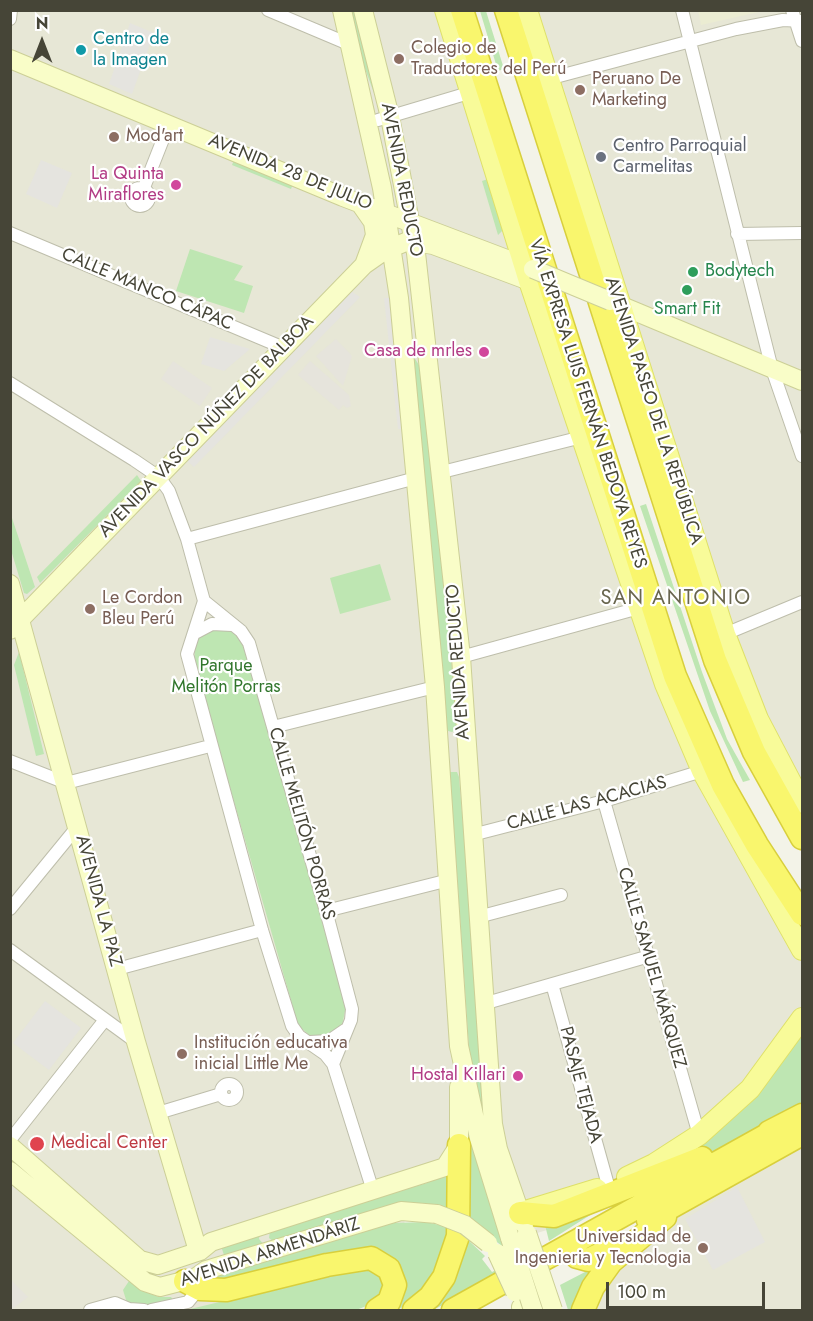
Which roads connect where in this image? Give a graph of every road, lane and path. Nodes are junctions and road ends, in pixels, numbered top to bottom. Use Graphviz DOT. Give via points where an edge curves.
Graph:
graph roads {
  1 [pos="11,10"];
  2 [pos="268,10"];
  3 [pos="342,10"];
  4 [pos="363,10"];
  5 [pos="445,10"];
  6 [pos="462,10"];
  7 [pos="506,10"];
  8 [pos="526,10"];
  9 [pos="682,10"];
  10 [pos="797,17"];
  11 [pos="10,19"];
  12 [pos="689,40"];
  13 [pos="802,41"];
  14 [pos="351,45"];
  15 [pos="10,59"];
  16 [pos="358,74"];
  17 [pos="548,78"];
  18 [pos="472,92"];
  19 [pos="384,118"];
  20 [pos="169,124"];
  21 [pos="143,190"];
  22 [pos="358,202"];
  23 [pos="401,230"];
  24 [pos="10,233"];
  25 [pos="802,233"];
  26 [pos="737,234"];
  27 [pos="364,266"];
  28 [pos="532,275"];
  29 [pos="616,309"];
  30 [pos="284,348"];
  31 [pos="774,374"];
  32 [pos="802,381"];
  33 [pos="10,383"];
  34 [pos="802,391"];
  35 [pos="582,437"];
  36 [pos="802,456"];
  37 [pos="442,472"];
  38 [pos="159,477"];
  39 [pos="416,478"];
  40 [pos="187,539"];
  41 [pos="11,588"];
  42 [pos="204,601"];
  43 [pos="802,602"];
  44 [pos="639,608"];
  45 [pos="16,625"];
  46 [pos="234,626"];
  47 [pos="194,634"];
  48 [pos="725,634"];
  49 [pos="461,657"];
  50 [pos="435,687"];
  51 [pos="273,727"];
  52 [pos="210,746"];
  53 [pos="466,754"];
  54 [pos="440,755"];
  55 [pos="10,761"];
  56 [pos="702,771"];
  57 [pos="66,783"];
  58 [pos="604,801"];
  59 [pos="802,803"];
  60 [pos="78,826"];
  61 [pos="472,835"];
  62 [pos="802,838"];
  63 [pos="449,880"];
  64 [pos="561,895"];
  65 [pos="10,909"];
  66 [pos="326,911"];
  67 [pos="801,914"];
  68 [pos="478,917"];
  69 [pos="262,930"];
  70 [pos="10,950"];
  71 [pos="802,950"];
  72 [pos="646,957"];
  73 [pos="117,969"];
  74 [pos="552,984"];
  75 [pos="483,1004"];
  76 [pos="802,1018"];
  77 [pos="104,1021"];
  78 [pos="349,1027"];
  79 [pos="136,1042"];
  80 [pos="308,1042"];
  81 [pos="459,1046"];
  82 [pos="333,1064"];
  83 [pos="221,1094"];
  84 [pos="158,1113"];
  85 [pos="798,1121"];
  86 [pos="699,1135"];
  87 [pos="10,1140"];
  88 [pos="459,1145"];
  89 [pos="10,1146"];
  90 [pos="10,1171"];
  91 [pos="699,1183"];
  92 [pos="608,1185"];
  93 [pos="373,1191"];
  94 [pos="270,1223"];
  95 [pos="519,1228"];
  96 [pos="650,1228"];
  97 [pos="281,1248"];
  98 [pos="575,1251"];
  99 [pos="188,1255"];
  100 [pos="196,1279"];
  101 [pos="524,1310"];
  102 [pos="90,1311"];
  103 [pos="144,1311"];
  104 [pos="151,1311"];
  105 [pos="377,1311"];
  106 [pos="414,1311"];
  107 [pos="453,1311"];
  108 [pos="481,1311"];
  109 [pos="552,1311"];
  110 [pos="583,1311"];
  1 -- 11 [label="street"];
  2 -- 14 [label="street"];
  3 -- 14 [label="main road, AVENIDA REDUCTO"];
  4 -- 19 [label="main road, AVENIDA REDUCTO"];
  5 -- 18 [label="main road"];
  6 -- 67 [label="highway, VÍA EXPRESA LUIS FERNÁN BEDOYA REYES" via="675,676 723,785"];
  7 -- 62 [label="highway" via="715,660 754,752"];
  8 -- 17 [label="main road, AVENIDA PASEO DE LA REPÚBLICA"];
  9 -- 12 [label="street"];
  10 -- 12 [label="street"];
  10 -- 13 [label="street"];
  12 -- 17 [label="street"];
  12 -- 26 [label="street"];
  14 -- 16 [label="main road, AVENIDA REDUCTO"];
  15 -- 20 [label="main road, AVENIDA 28 DE JULIO"];
  16 -- 19 [label="main road"];
  16 -- 23 [label="main road, AVENIDA REDUCTO"];
  17 -- 29 [label="main road, AVENIDA PASEO DE LA REPÚBLICA"];
  18 -- 19 [label="street"];
  18 -- 28 [label="main road"];
  19 -- 23 [label="main road, AVENIDA REDUCTO"];
  20 -- 21 [label="street"];
  20 -- 22 [label="main road, AVENIDA 28 DE JULIO"];
  22 -- 23 [label="main road, AVENIDA 28 DE JULIO"];
  22 -- 27 [label="main road" via="373,222 375,235"];
  23 -- 27 [label="main road, AVENIDA VASCO NÚÑEZ DE BALBOA"];
  23 -- 28 [label="main road, AVENIDA 28 DE JULIO"];
  23 -- 28 [label="main road, AVENIDA 28 DE JULIO" via="433,245"];
  23 -- 37 [label="main road, AVENIDA REDUCTO" via="431,378"];
  23 -- 39 [label="main road, AVENIDA REDUCTO"];
  24 -- 30 [label="street, CALLE MANCO CÁPAC"];
  25 -- 26 [label="street"];
  26 -- 31 [label="street"];
  27 -- 30 [label="main road, AVENIDA VASCO NÚÑEZ DE BALBOA"];
  28 -- 29 [label="main road, AVENIDA 28 DE JULIO, bridge"];
  28 -- 35 [label="main road"];
  29 -- 31 [label="main road, AVENIDA 28 DE JULIO"];
  29 -- 48 [label="main road, AVENIDA PASEO DE LA REPÚBLICA"];
  30 -- 38 [label="main road, AVENIDA VASCO NÚÑEZ DE BALBOA"];
  31 -- 32 [label="main road, AVENIDA 28 DE JULIO"];
  31 -- 34 [label="main road, AVENIDA 28 DE JULIO"];
  31 -- 36 [label="street"];
  33 -- 38 [label="street"];
  35 -- 37 [label="street"];
  35 -- 44 [label="main road"];
  37 -- 49 [label="main road, AVENIDA REDUCTO"];
  38 -- 40 [label="street" via="169,491"];
  38 -- 45 [label="main road, AVENIDA VASCO NÚÑEZ DE BALBOA"];
  39 -- 40 [label="street"];
  39 -- 50 [label="main road, AVENIDA REDUCTO"];
  40 -- 42 [label="street"];
  41 -- 45 [label="main road, AVENIDA LA PAZ"];
  42 -- 46 [label="street, CALLE MELITÓN PORRAS"];
  42 -- 47 [label="street"];
  43 -- 48 [label="street"];
  44 -- 49 [label="street"];
  44 -- 56 [label="main road" via="665,684"];
  45 -- 57 [label="main road, AVENIDA LA PAZ"];
  46 -- 47 [label="street" via="212,624"];
  46 -- 51 [label="street, CALLE MELITÓN PORRAS" via="249,643"];
  47 -- 52 [label="street" via="187,654"];
  48 -- 59 [label="main road, AVENIDA PASEO DE LA REPÚBLICA" via="758,719"];
  49 -- 53 [label="main road, AVENIDA REDUCTO"];
  50 -- 51 [label="street"];
  50 -- 54 [label="main road, AVENIDA REDUCTO"];
  51 -- 66 [label="street, CALLE MELITÓN PORRAS"];
  52 -- 57 [label="street"];
  52 -- 69 [label="street"];
  53 -- 54 [label="main road"];
  53 -- 61 [label="main road, AVENIDA REDUCTO"];
  54 -- 63 [label="main road, AVENIDA REDUCTO"];
  55 -- 57 [label="street"];
  56 -- 58 [label="street, CALLE LAS ACACIAS"];
  56 -- 71 [label="main road"];
  57 -- 60 [label="main road, AVENIDA LA PAZ"];
  58 -- 61 [label="street, CALLE LAS ACACIAS"];
  58 -- 72 [label="street, CALLE SAMUEL MÁRQUEZ"];
  60 -- 65 [label="street"];
  60 -- 73 [label="main road, AVENIDA LA PAZ"];
  61 -- 68 [label="main road, AVENIDA REDUCTO"];
  63 -- 66 [label="street"];
  63 -- 81 [label="main road, AVENIDA REDUCTO"];
  64 -- 68 [label="street"];
  66 -- 78 [label="street, CALLE MELITÓN PORRAS" via="352,1009"];
  68 -- 75 [label="main road, AVENIDA REDUCTO"];
  69 -- 73 [label="street"];
  69 -- 80 [label="street" via="292,1026"];
  70 -- 77 [label="street"];
  72 -- 74 [label="street"];
  72 -- 86 [label="street, CALLE SAMUEL MÁRQUEZ"];
  73 -- 79 [label="main road, AVENIDA LA PAZ"];
  74 -- 75 [label="street"];
  74 -- 92 [label="street, PASAJE TEJADA"];
  75 -- 95 [label="main road, AVENIDA REDUCTO" via="494,1134"];
  76 -- 86 [label="main road" via="750,1089"];
  77 -- 79 [label="street"];
  77 -- 87 [label="street"];
  78 -- 80 [label="street" via="329,1041"];
  78 -- 82 [label="street, CALLE MELITÓN PORRAS"];
  79 -- 84 [label="main road, AVENIDA LA PAZ"];
  80 -- 82 [label="street"];
  81 -- 88 [label="main road"];
  81 -- 95 [label="main road, AVENIDA REDUCTO" via="479,1138"];
  82 -- 93 [label="street"];
  83 -- 84 [label="street"];
  84 -- 99 [label="main road, AVENIDA LA PAZ" via="189,1217"];
  85 -- 91 [label="highway"];
  85 -- 95 [label="highway"];
  86 -- 92 [label="main road" via="654,1164"];
  88 -- 93 [label="main road, AVENIDA ARMENDÁRIZ" via="445,1167"];
  88 -- 106 [label="highway" via="458,1236 444,1278"];
  89 -- 99 [label="main road, AVENIDA ARMENDÁRIZ" via="144,1263 158,1265"];
  90 -- 100 [label="main road, AVENIDA ARMENDÁRIZ" via="145,1282 160,1287"];
  91 -- 96 [label="highway"];
  91 -- 98 [label="highway"];
  92 -- 95 [label="main road"];
  93 -- 94 [label="main road, AVENIDA ARMENDÁRIZ"];
  94 -- 97 [label="main road" via="265,1240"];
  94 -- 99 [label="main road, AVENIDA ARMENDÁRIZ" via="211,1242"];
  95 -- 101 [label="main road, AVENIDA REDUCTO, bridge"];
  95 -- 109 [label="main road, AVENIDA REDUCTO, bridge"];
  96 -- 98 [label="highway" via="588,1260"];
  96 -- 110 [label="highway" via="611,1262 593,1287"];
  97 -- 100 [label="main road, AVENIDA ARMENDÁRIZ"];
  97 -- 101 [label="main road, AVENIDA ARMENDÁRIZ, bridge" via="401,1211 437,1214 465,1225 493,1248"];
  98 -- 107 [label="highway"];
  98 -- 108 [label="highway"];
  99 -- 100 [label="main road"];
  99 -- 100 [label="main road" via="174,1271"];
  100 -- 104 [label="street" via="185,1304"];
  100 -- 105 [label="highway" via="226,1290 371,1258 389,1269 395,1285 389,1302"];
  102 -- 103 [label="street" via="116,1303"];
}
